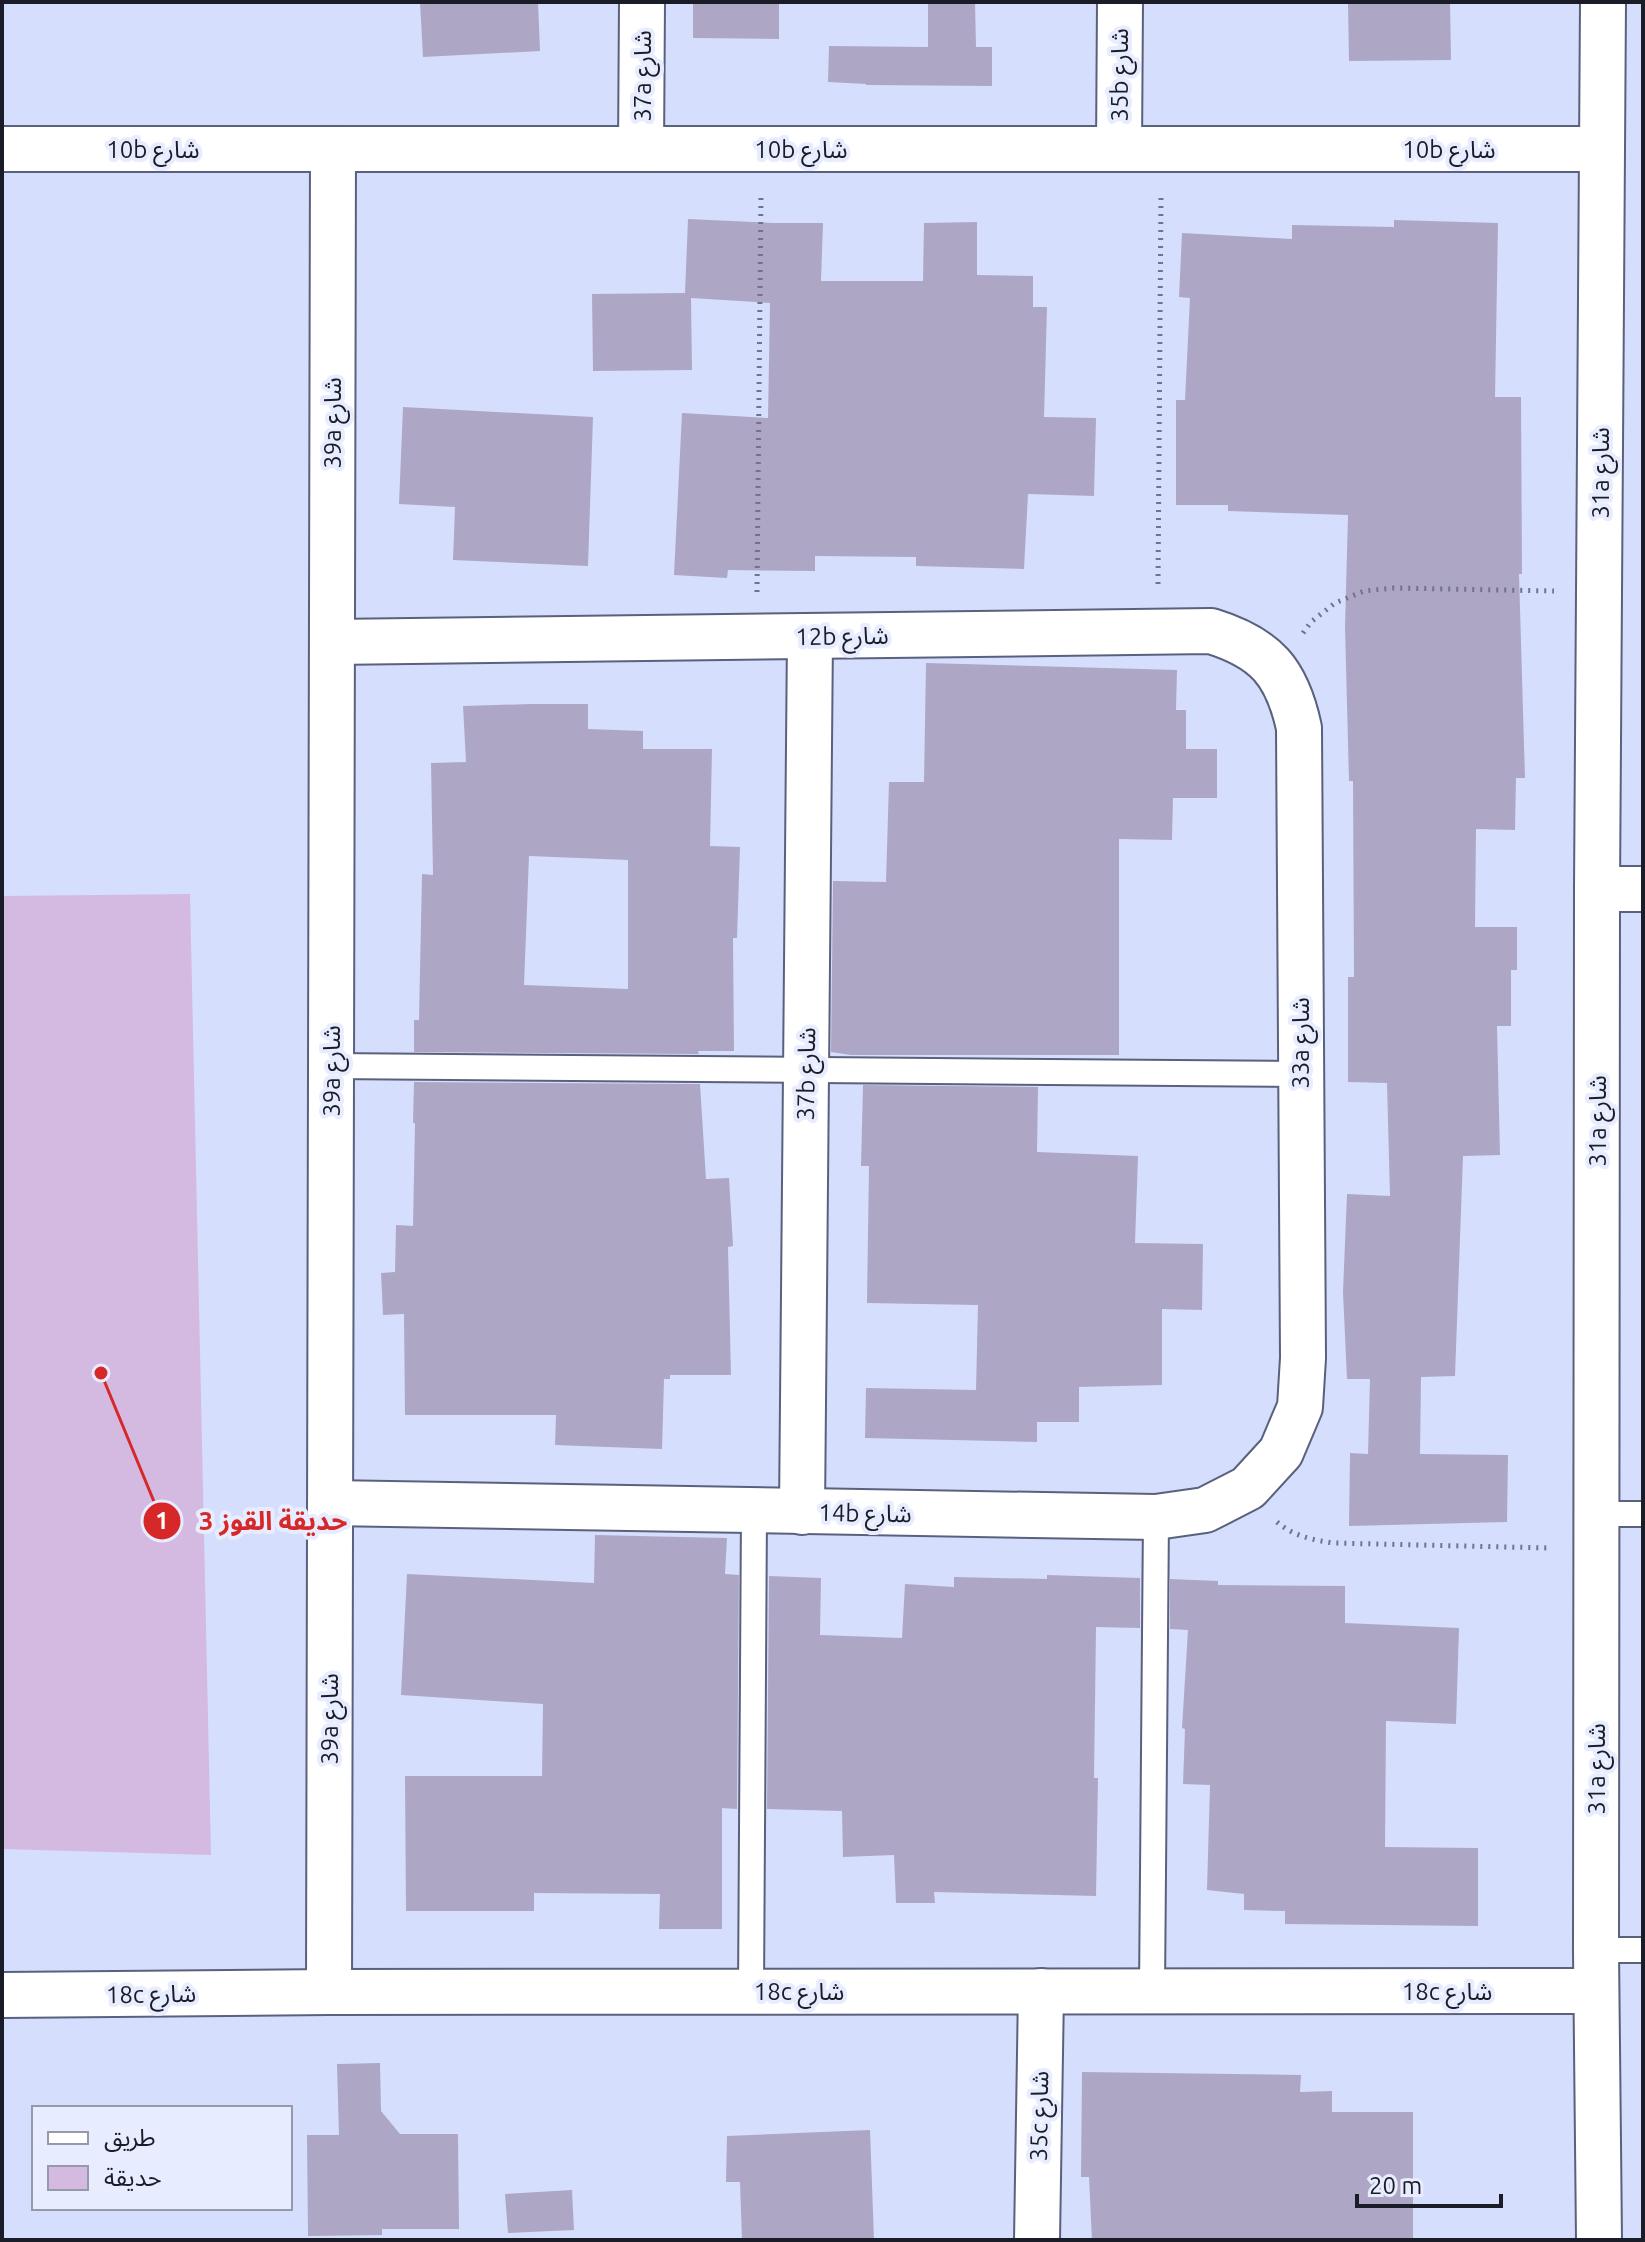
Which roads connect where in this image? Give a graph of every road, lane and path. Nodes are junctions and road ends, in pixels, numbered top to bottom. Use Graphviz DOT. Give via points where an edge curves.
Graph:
graph roads {
  1 [pos="642,2"];
  2 [pos="1120,2"];
  3 [pos="1603,2"];
  4 [pos="2,149"];
  5 [pos="333,149"];
  6 [pos="641,149"];
  7 [pos="761,149"];
  8 [pos="1119,149"];
  9 [pos="1161,149"];
  10 [pos="1600,149"];
  11 [pos="1599,591"];
  12 [pos="1158,631"];
  13 [pos="810,636"];
  14 [pos="757,637"];
  15 [pos="332,642"];
  16 [pos="1280,675"];
  17 [pos="1299,728"];
  18 [pos="1597,889"];
  19 [pos="1643,889"];
  20 [pos="331,1066"];
  21 [pos="806,1070"];
  22 [pos="1301,1074"];
  23 [pos="1303,1358"];
  24 [pos="1248,1488"];
  25 [pos="330,1503"];
  26 [pos="754,1511"];
  27 [pos="802,1512"];
  28 [pos="1643,1514"];
  29 [pos="1156,1517"];
  30 [pos="1596,1532"];
  31 [pos="1643,1950"];
  32 [pos="1596,1971"];
  33 [pos="751,1991"];
  34 [pos="1041,1991"];
  35 [pos="1152,1991"];
  36 [pos="329,1992"];
  37 [pos="2,1995"];
  38 [pos="1037,2240"];
  39 [pos="1599,2240"];
  1 -- 6 [label="street, 37a شارع"];
  2 -- 8 [label="street, 35b شارع"];
  3 -- 10 [label="street, 31a شارع"];
  4 -- 5 [label="street, 10b شارع"];
  5 -- 6 [label="street, 10b شارع"];
  5 -- 15 [label="street, 39a شارع"];
  6 -- 7 [label="street, 10b شارع"];
  7 -- 8 [label="street, 10b شارع"];
  7 -- 14 [label="path"];
  8 -- 9 [label="street, 10b شارع"];
  9 -- 10 [label="street, 10b شارع"];
  9 -- 12 [label="path"];
  10 -- 11 [label="street, 31a شارع"];
  11 -- 16 [label="path" via="1364,591 1335,603 1311,622"];
  11 -- 18 [label="street, 31a شارع"];
  12 -- 13 [label="street, 12b شارع"];
  12 -- 16 [label="street, 12b شارع" via="1211,631 1238,639"];
  13 -- 14 [label="street, 12b شارع"];
  13 -- 21 [label="street, 37b شارع"];
  14 -- 15 [label="street, 12b شارع"];
  15 -- 20 [label="street, 39a شارع"];
  16 -- 17 [label="street, 12b شارع"];
  17 -- 22 [label="street, 33a شارع"];
  18 -- 19 [label="street"];
  18 -- 30 [label="street, 31a شارع"];
  20 -- 21 [label="lane"];
  20 -- 25 [label="street, 39a شارع"];
  21 -- 22 [label="lane"];
  21 -- 27 [label="street, 37b شارع"];
  22 -- 23 [label="street, 33a شارع"];
  23 -- 24 [label="street, 14b شارع" via="1300,1407 1281,1452"];
  24 -- 29 [label="street, 14b شارع" via="1205,1510"];
  24 -- 30 [label="path" via="1283,1527 1307,1539 1333,1543"];
  25 -- 26 [label="street, 14b شارع"];
  25 -- 36 [label="street, 39a شارع"];
  26 -- 27 [label="street, 14b شارع"];
  26 -- 33 [label="lane"];
  27 -- 29 [label="street, 14b شارع"];
  28 -- 30 [label="lane"];
  29 -- 35 [label="lane"];
  30 -- 32 [label="street, 31a شارع"];
  31 -- 32 [label="lane"];
  32 -- 35 [label="street, 18c شارع"];
  32 -- 39 [label="street, 31a شارع"];
  33 -- 34 [label="street, 18c شارع"];
  33 -- 36 [label="street, 18c شارع"];
  34 -- 35 [label="street, 18c شارع"];
  34 -- 38 [label="street, 35c شارع"];
  36 -- 37 [label="street, 18c شارع"];
}
